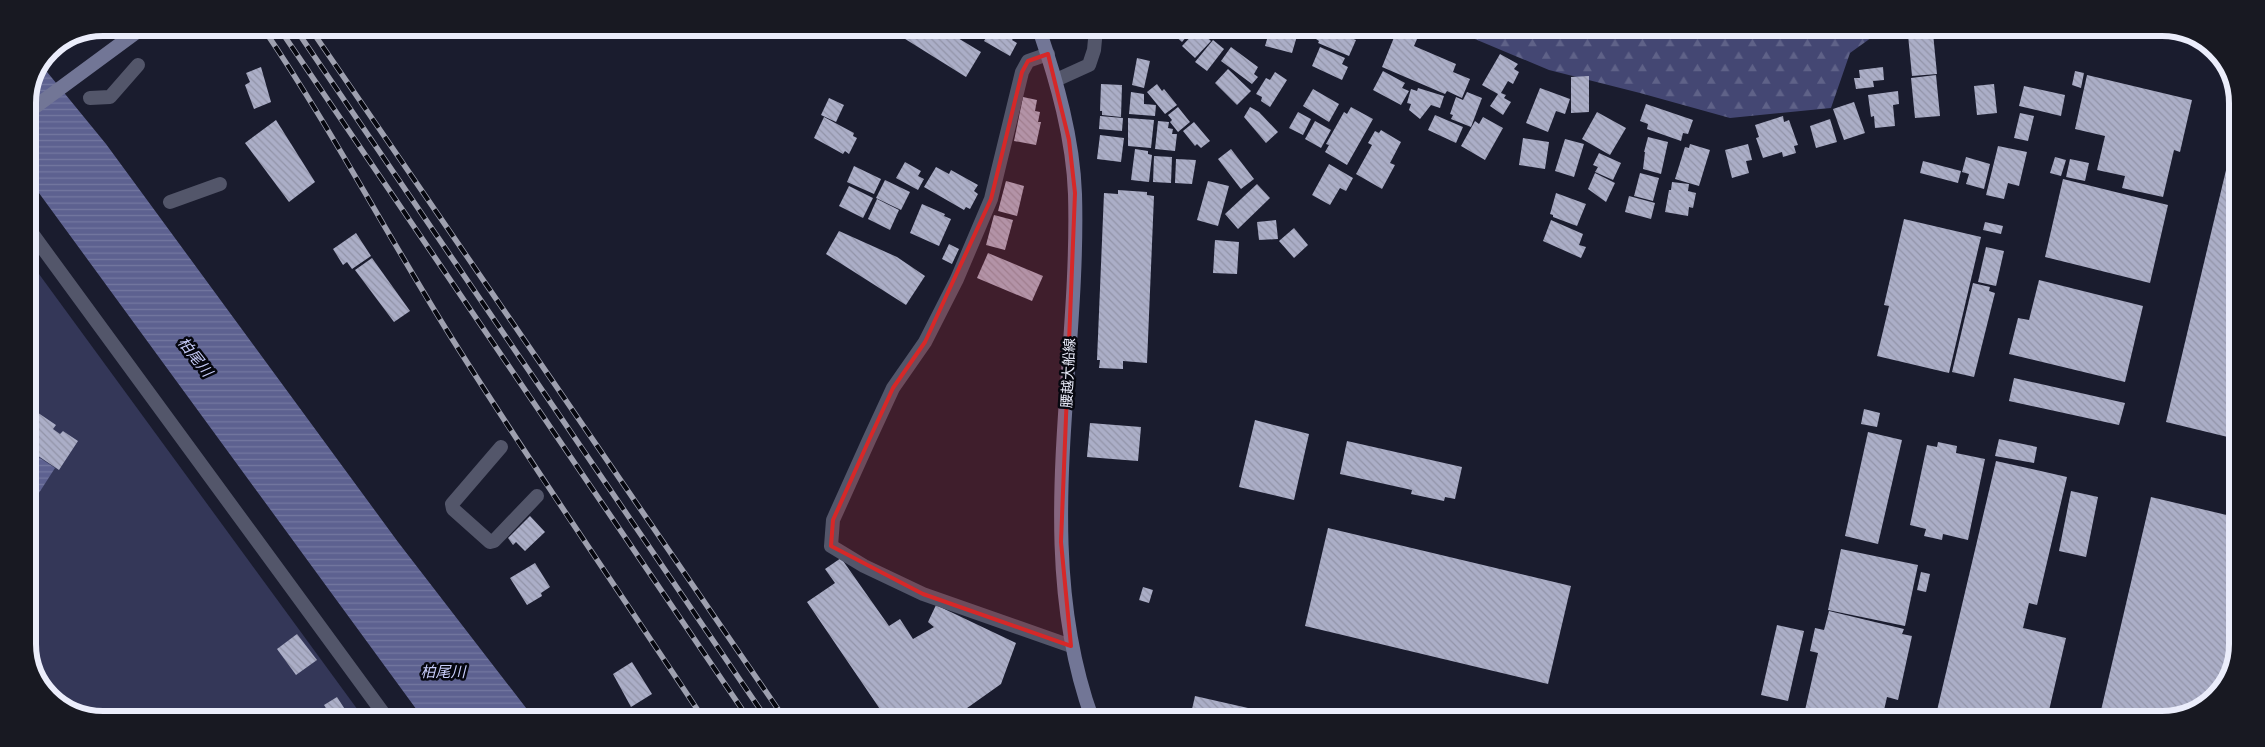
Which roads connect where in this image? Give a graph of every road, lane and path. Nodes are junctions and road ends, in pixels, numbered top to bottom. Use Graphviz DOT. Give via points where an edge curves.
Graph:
graph roads {
  1 [pos="131,36"];
  2 [pos="1042,36"];
  3 [pos="1095,36"];
  4 [pos="1048,54"];
  5 [pos="138,65"];
  6 [pos="1056,80"];
  7 [pos="90,98"];
  8 [pos="36,106"];
  9 [pos="220,184"];
  10 [pos="170,202"];
  11 [pos="36,239"];
  12 [pos="501,447"];
  13 [pos="537,496"];
  14 [pos="1071,646"];
  15 [pos="382,711"];
  16 [pos="1089,711"];
  1 -- 8 [label="main road"];
  2 -- 4 [label="main road, 腰越大船線"];
  3 -- 6 [label="street" via="1088,65"];
  4 -- 6 [label="main road, 腰越大船線"];
  4 -- 14 [label="street" via="1028,61 1022,72 990,199 957,279 925,342 893,388 832,520 831,546 923,594"];
  5 -- 7 [label="street" via="110,98"];
  6 -- 14 [label="main road, 腰越大船線" via="1069,140 1075,193 1061,542 1064,604"];
  9 -- 10 [label="street"];
  11 -- 15 [label="street"];
  12 -- 13 [label="street" via="452,504 453,509 490,542"];
  14 -- 16 [label="main road, 腰越大船線"];
}
